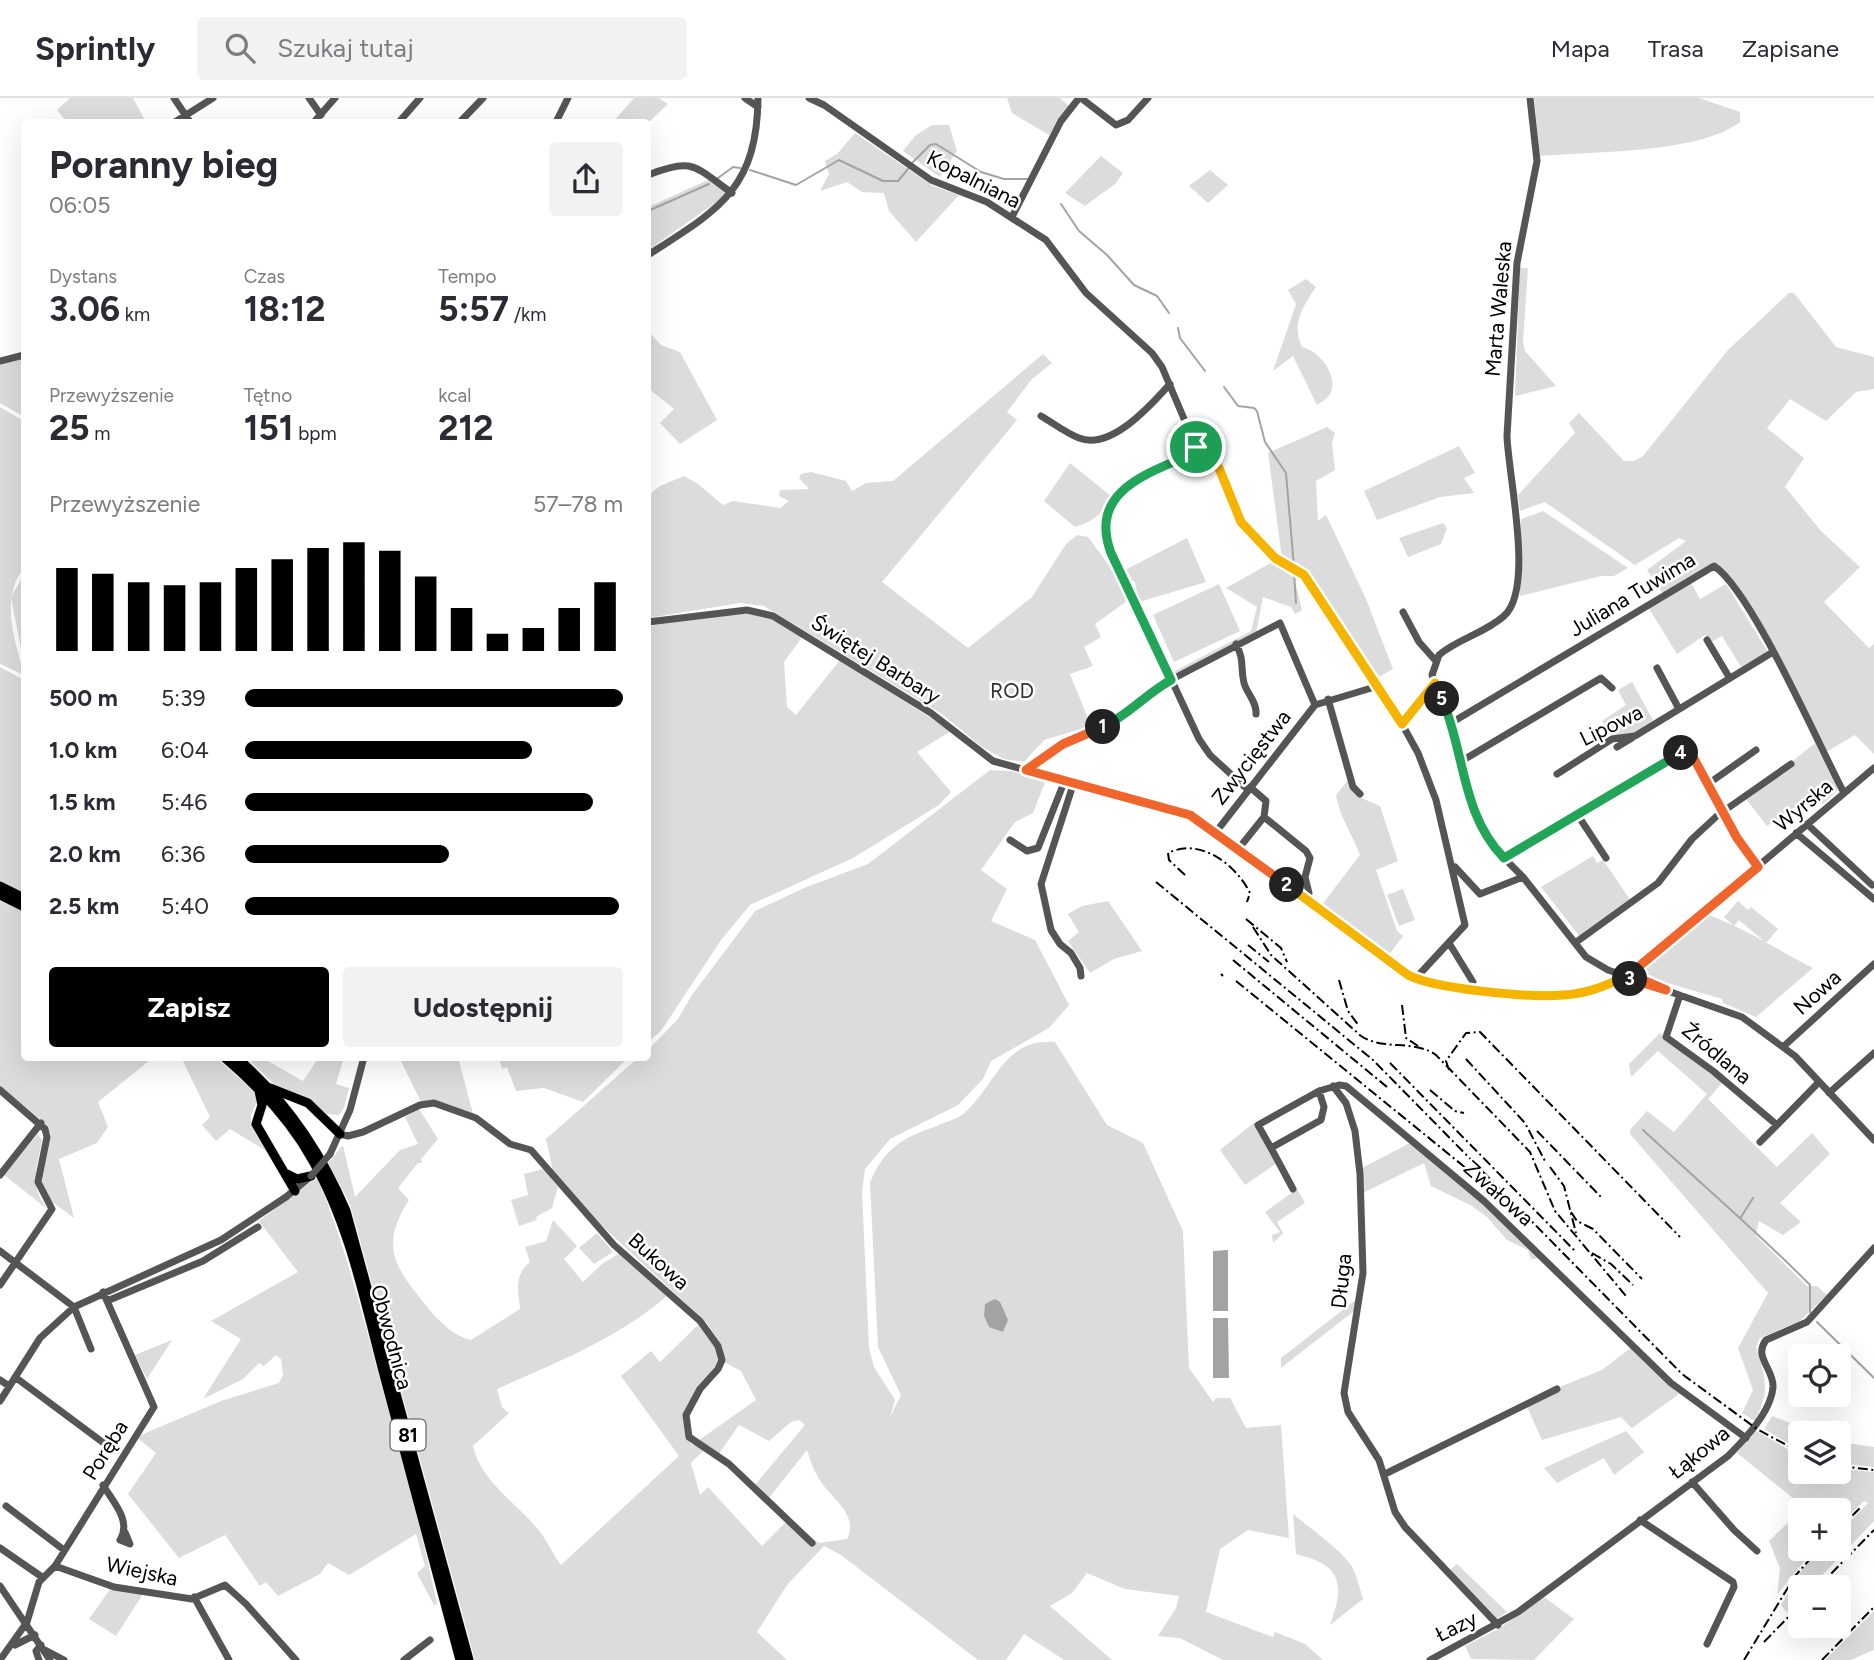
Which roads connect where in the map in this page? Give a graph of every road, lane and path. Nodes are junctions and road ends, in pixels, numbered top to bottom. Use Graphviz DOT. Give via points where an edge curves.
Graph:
graph roads {
  1 [pos="174,98"];
  2 [pos="213,98"];
  3 [pos="309,98"];
  4 [pos="335,98"];
  5 [pos="420,98"];
  6 [pos="483,98"];
  7 [pos="568,98"];
  8 [pos="746,98"];
  9 [pos="758,98"];
  10 [pos="809,98"];
  11 [pos="1080,98"];
  12 [pos="1148,98"];
  13 [pos="1530,98"];
  14 [pos="826,101"];
  15 [pos="758,107"];
  16 [pos="321,115"];
  17 [pos="188,119"];
  18 [pos="317,119"];
  19 [pos="402,119"];
  20 [pos="463,119"];
  21 [pos="558,119"];
  22 [pos="651,174"];
  23 [pos="732,193"];
  24 [pos="1012,217"];
  25 [pos="651,253"];
  26 [pos="21,356"];
  27 [pos="0,361"];
  28 [pos="1170,384"];
  29 [pos="1041,415"];
  30 [pos="1196,447"];
  31 [pos="1404,612"];
  32 [pos="651,622"];
  33 [pos="1707,640"];
  34 [pos="1236,644"];
  35 [pos="1773,652"];
  36 [pos="1435,660"];
  37 [pos="1657,668"];
  38 [pos="1729,677"];
  39 [pos="1171,680"];
  40 [pos="1435,683"];
  41 [pos="1378,686"];
  42 [pos="1612,688"];
  43 [pos="1328,699"];
  44 [pos="1314,705"];
  45 [pos="1679,709"];
  46 [pos="1256,714"];
  47 [pos="1451,723"];
  48 [pos="1402,724"];
  49 [pos="1635,736"];
  50 [pos="1618,747"];
  51 [pos="1756,750"];
  52 [pos="1042,759"];
  53 [pos="1460,762"];
  54 [pos="1791,764"];
  55 [pos="1874,768"];
  56 [pos="1026,770"];
  57 [pos="1557,774"];
  58 [pos="1047,776"];
  59 [pos="1070,781"];
  60 [pos="1708,784"];
  61 [pos="1248,788"];
  62 [pos="1843,793"];
  63 [pos="1360,794"];
  64 [pos="1724,812"];
  65 [pos="1577,814"];
  66 [pos="1264,817"];
  67 [pos="1807,824"];
  68 [pos="1216,832"];
  69 [pos="1796,833"];
  70 [pos="1010,840"];
  71 [pos="1239,848"];
  72 [pos="1504,858"];
  73 [pos="1606,858"];
  74 [pos="1452,863"];
  75 [pos="1758,867"];
  76 [pos="1520,879"];
  77 [pos="1872,885"];
  78 [pos="0,886"];
  79 [pos="0,895"];
  80 [pos="21,896"];
  81 [pos="1874,899"];
  82 [pos="1307,900"];
  83 [pos="21,905"];
  84 [pos="1449,943"];
  85 [pos="1575,943"];
  86 [pos="1874,964"];
  87 [pos="1637,968"];
  88 [pos="1608,971"];
  89 [pos="1081,976"];
  90 [pos="1625,977"];
  91 [pos="1415,979"];
  92 [pos="1610,984"];
  93 [pos="1473,985"];
  94 [pos="1666,990"];
  95 [pos="1680,995"];
  96 [pos="1784,1046"];
  97 [pos="1874,1053"];
  98 [pos="229,1061"];
  99 [pos="240,1061"];
  100 [pos="363,1061"];
  101 [pos="1819,1082"];
  102 [pos="1333,1086"];
  103 [pos="264,1088"];
  104 [pos="0,1090"];
  105 [pos="1319,1091"];
  106 [pos="1829,1093"];
  107 [pos="301,1098"];
  108 [pos="259,1111"];
  109 [pos="278,1111"];
  110 [pos="291,1114"];
  111 [pos="41,1123"];
  112 [pos="1777,1125"];
  113 [pos="342,1130"];
  114 [pos="1874,1140"];
  115 [pos="1760,1143"];
  116 [pos="1271,1148"];
  117 [pos="286,1173"];
  118 [pos="0,1175"];
  119 [pos="312,1176"];
  120 [pos="1293,1189"];
  121 [pos="295,1191"];
  122 [pos="258,1227"];
  123 [pos="1874,1248"];
  124 [pos="0,1251"];
  125 [pos="16,1263"];
  126 [pos="0,1285"];
  127 [pos="103,1292"];
  128 [pos="107,1301"];
  129 [pos="75,1307"];
  130 [pos="91,1349"];
  131 [pos="15,1377"];
  132 [pos="0,1380"];
  133 [pos="9,1386"];
  134 [pos="1557,1389"];
  135 [pos="0,1401"];
  136 [pos="1746,1438"];
  137 [pos="109,1447"];
  138 [pos="1385,1474"];
  139 [pos="1692,1482"];
  140 [pos="103,1485"];
  141 [pos="6,1506"];
  142 [pos="1640,1520"];
  143 [pos="125,1532"];
  144 [pos="813,1544"];
  145 [pos="0,1548"];
  146 [pos="64,1550"];
  147 [pos="1757,1550"];
  148 [pos="55,1566"];
  149 [pos="41,1577"];
  150 [pos="0,1586"];
  151 [pos="194,1597"];
  152 [pos="27,1622"];
  153 [pos="1498,1625"];
  154 [pos="35,1635"];
  155 [pos="430,1640"];
  156 [pos="1707,1644"];
  157 [pos="11,1647"];
  158 [pos="43,1647"];
  159 [pos="0,1660"];
  160 [pos="39,1660"];
  161 [pos="50,1660"];
  162 [pos="64,1660"];
  163 [pos="229,1660"];
  164 [pos="296,1660"];
  165 [pos="404,1660"];
  166 [pos="460,1660"];
  167 [pos="469,1660"];
  168 [pos="1430,1660"];
  1 -- 17 [label="street"];
  2 -- 17 [label="street"];
  3 -- 16 [label="street"];
  4 -- 16 [label="street"];
  5 -- 19 [label="street"];
  6 -- 20 [label="street"];
  7 -- 21 [label="street"];
  8 -- 15 [label="street"];
  9 -- 15 [label="street"];
  10 -- 14 [label="street, Kopalniana"];
  11 -- 12 [label="street" via="1116,125 1128,120"];
  11 -- 24 [label="street" via="1061,121"];
  13 -- 36 [label="street, Marta Waleska" via="1537,161 1517,263 1507,436 1518,523 1517,594 1497,621"];
  14 -- 24 [label="street, Kopalniana" via="916,170"];
  15 -- 23 [label="street" via="755,140"];
  16 -- 18 [label="street"];
  22 -- 23 [label="street" via="682,163"];
  23 -- 25 [label="street" via="715,210"];
  24 -- 28 [label="street, Kopalniana" via="1046,240 1086,293 1152,353"];
  26 -- 27 [label="street"];
  28 -- 29 [label="street" via="1147,410 1100,439 1081,439"];
  28 -- 30 [label="street, Kopalniana"];
  30 -- 39 [label="street" via="1190,455 1130,484 1114,501 1104,527 1111,553"];
  30 -- 41 [label="street" via="1205,450 1219,468 1241,522 1275,558 1294,567"];
  31 -- 36 [label="street" via="1419,642"];
  32 -- 56 [label="street, Świętej Barbary" via="747,610 773,616 931,713 983,755"];
  33 -- 38 [label="street"];
  34 -- 39 [label="street, Zwycięstwa"];
  34 -- 44 [label="street, Zwycięstwa" via="1280,623"];
  34 -- 46 [label="street" via="1244,659 1244,682"];
  35 -- 38 [label="street, Lipowa"];
  35 -- 47 [label="street, Juliana Tuwima" via="1744,603 1714,566"];
  35 -- 62 [label="street, Juliana Tuwima"];
  36 -- 40 [label="street"];
  37 -- 45 [label="street"];
  38 -- 45 [label="street, Lipowa"];
  39 -- 52 [label="street, Zwycięstwa" via="1121,718 1063,744"];
  39 -- 61 [label="street" via="1210,755"];
  40 -- 47 [label="street"];
  40 -- 48 [label="street"];
  41 -- 43 [label="street, Zwycięstwa"];
  41 -- 48 [label="street"];
  42 -- 53 [label="street" via="1601,678"];
  43 -- 44 [label="street, Zwycięstwa"];
  43 -- 63 [label="street" via="1353,787"];
  44 -- 61 [label="street, Zwycięstwa"];
  45 -- 49 [label="street, Lipowa"];
  47 -- 53 [label="street"];
  48 -- 74 [label="street" via="1430,781"];
  49 -- 50 [label="street"];
  49 -- 57 [label="street, Lipowa" via="1612,739"];
  51 -- 60 [label="street"];
  52 -- 56 [label="street, Zwycięstwa"];
  52 -- 58 [label="street"];
  53 -- 72 [label="street" via="1474,810"];
  54 -- 64 [label="street"];
  55 -- 62 [label="street, Wyrska"];
  56 -- 58 [label="street, Świętej Barbary"];
  58 -- 59 [label="street, Świętej Barbary"];
  59 -- 68 [label="street, Świętej Barbary" via="1174,808"];
  59 -- 70 [label="street" via="1038,848 1027,851"];
  59 -- 89 [label="street" via="1041,884 1051,930 1071,953"];
  60 -- 64 [label="street"];
  60 -- 65 [label="street" via="1692,755 1684,751"];
  61 -- 66 [label="street" via="1266,801"];
  61 -- 68 [label="street, Zwycięstwa"];
  62 -- 67 [label="street, Wyrska"];
  64 -- 75 [label="street"];
  64 -- 85 [label="street" via="1692,839 1658,883"];
  65 -- 72 [label="street"];
  65 -- 73 [label="street"];
  66 -- 71 [label="street"];
  66 -- 82 [label="street" via="1310,858 1305,877 1310,893"];
  67 -- 69 [label="street, Wyrska"];
  67 -- 77 [label="street"];
  68 -- 71 [label="street, Świętej Barbary"];
  69 -- 75 [label="street, Wyrska"];
  69 -- 81 [label="street"];
  71 -- 82 [label="street, Świętej Barbary"];
  72 -- 76 [label="street"];
  74 -- 76 [label="street" via="1480,894"];
  74 -- 84 [label="street" via="1465,925"];
  75 -- 87 [label="street, Wyrska"];
  76 -- 85 [label="street"];
  78 -- 80 [label="main road"];
  79 -- 83 [label="main road"];
  82 -- 91 [label="street, Świętej Barbary"];
  84 -- 91 [label="street"];
  84 -- 93 [label="street"];
  85 -- 88 [label="street"];
  86 -- 96 [label="street, Nowa"];
  87 -- 90 [label="street, Wyrska"];
  87 -- 94 [label="street" via="1643,980"];
  88 -- 90 [label="street"];
  88 -- 92 [label="street"];
  90 -- 92 [label="street, Świętej Barbary"];
  90 -- 94 [label="street"];
  91 -- 93 [label="street, Świętej Barbary"];
  92 -- 93 [label="street, Świętej Barbary" via="1561,996"];
  94 -- 95 [label="street"];
  95 -- 96 [label="street" via="1742,1017"];
  95 -- 112 [label="street, Źródlana" via="1666,1037"];
  96 -- 101 [label="street"];
  97 -- 106 [label="street"];
  98 -- 103 [label="main road, Obwodnica / 81"];
  99 -- 103 [label="main road, Obwodnica / 81"];
  100 -- 113 [label="street"];
  101 -- 106 [label="street"];
  101 -- 112 [label="street"];
  102 -- 105 [label="street"];
  102 -- 136 [label="street, Zwałowa" via="1350,1089 1484,1200 1671,1383"];
  102 -- 138 [label="street, Długa" via="1346,1103 1354,1131 1363,1273 1344,1393 1348,1412"];
  103 -- 107 [label="main road"];
  103 -- 108 [label="main road"];
  103 -- 109 [label="main road, Obwodnica / 81"];
  103 -- 110 [label="main road, Obwodnica / 81"];
  104 -- 111 [label="street"];
  105 -- 116 [label="street" via="1324,1107 1321,1120"];
  105 -- 116 [label="street" via="1258,1125"];
  106 -- 114 [label="street"];
  107 -- 110 [label="main road" via="292,1102"];
  107 -- 113 [label="main road"];
  108 -- 109 [label="main road"];
  108 -- 117 [label="main road" via="256,1124"];
  109 -- 166 [label="main road, Obwodnica / 81" via="315,1164 348,1244"];
  110 -- 167 [label="main road, Obwodnica / 81" via="346,1211"];
  111 -- 118 [label="street"];
  111 -- 125 [label="street" via="47,1137 38,1182 52,1209"];
  112 -- 115 [label="street"];
  113 -- 119 [label="street, bridge"];
  113 -- 144 [label="street, Bukowa" via="351,1135 434,1103 477,1118 510,1144 531,1150 614,1245 700,1321 718,1346 722,1360 718,1369 691,1401 689,1437 729,1464"];
  116 -- 120 [label="street"];
  117 -- 119 [label="main road" via="297,1179"];
  117 -- 121 [label="main road"];
  119 -- 121 [label="street"];
  121 -- 127 [label="street" via="202,1250"];
  122 -- 128 [label="street" via="203,1261"];
  123 -- 136 [label="street, Łąkowa" via="1807,1322 1761,1346 1772,1392"];
  124 -- 125 [label="street"];
  125 -- 126 [label="street"];
  125 -- 129 [label="street"];
  127 -- 128 [label="street, Poręba"];
  127 -- 129 [label="street"];
  128 -- 140 [label="street, Poręba" via="154,1407"];
  129 -- 130 [label="street"];
  129 -- 131 [label="street" via="40,1338"];
  131 -- 133 [label="street"];
  131 -- 137 [label="street"];
  132 -- 133 [label="street"];
  133 -- 135 [label="street"];
  134 -- 138 [label="street"];
  136 -- 139 [label="street, Łąkowa"];
  138 -- 153 [label="street, Długa" via="1395,1512 1405,1527"];
  139 -- 142 [label="street, Łąkowa"];
  139 -- 147 [label="street"];
  140 -- 143 [label="street" via="124,1520"];
  140 -- 146 [label="street, Poręba"];
  141 -- 146 [label="street"];
  142 -- 153 [label="street, Łąkowa"];
  142 -- 156 [label="street" via="1733,1582"];
  145 -- 149 [label="street"];
  146 -- 148 [label="street, Poręba"];
  148 -- 149 [label="street, Poręba"];
  148 -- 151 [label="street, Wiejska" via="114,1587"];
  149 -- 152 [label="street"];
  150 -- 152 [label="street"];
  151 -- 163 [label="street, Wiejska"];
  151 -- 164 [label="street" via="225,1585"];
  152 -- 154 [label="street"];
  152 -- 157 [label="street"];
  153 -- 168 [label="street, Łazy"];
  154 -- 157 [label="street"];
  154 -- 158 [label="street"];
  155 -- 165 [label="street"];
  157 -- 159 [label="street"];
  158 -- 160 [label="street" via="36,1651"];
  158 -- 161 [label="street"];
  158 -- 162 [label="street"];
}
